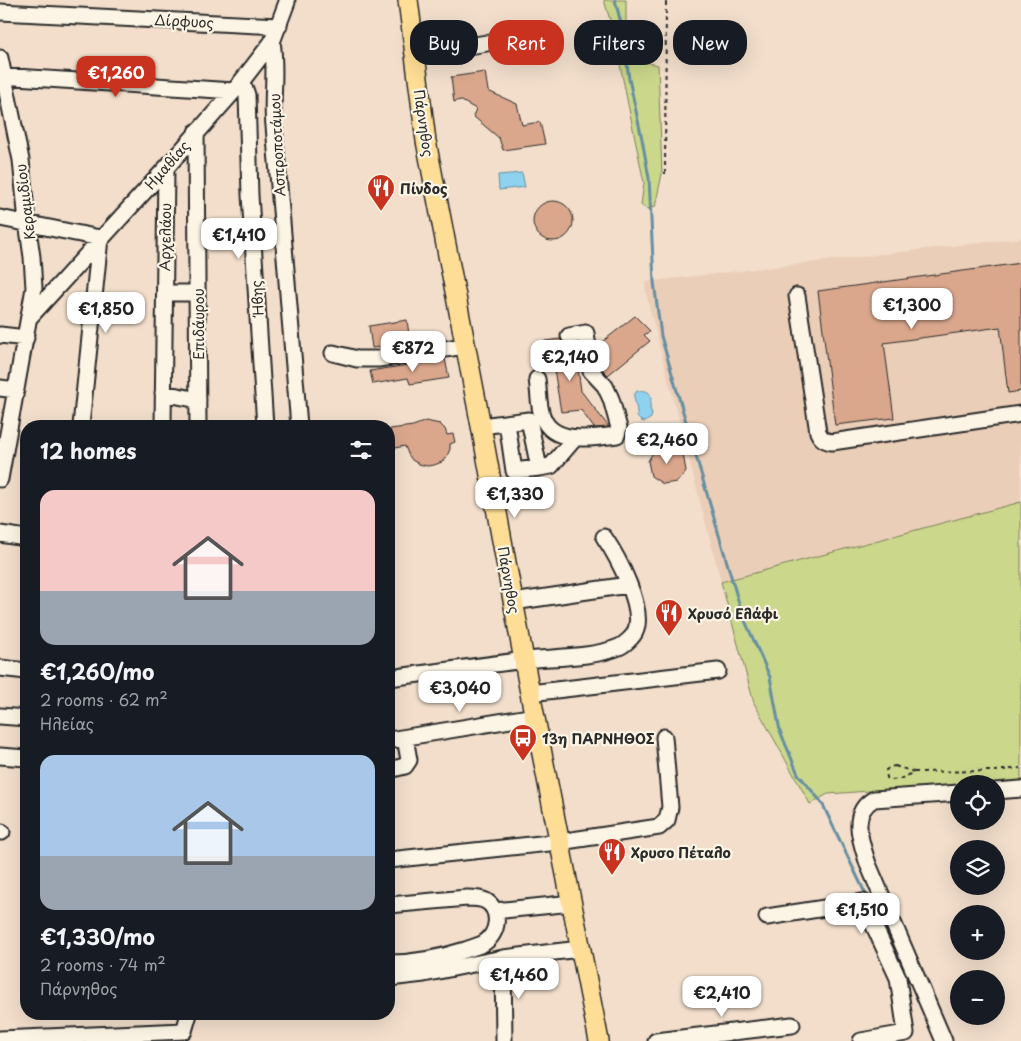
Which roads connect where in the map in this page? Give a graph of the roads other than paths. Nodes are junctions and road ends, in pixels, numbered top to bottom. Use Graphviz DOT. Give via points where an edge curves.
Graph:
graph roads {
  1 [pos="408,0"];
  2 [pos="288,2"];
  3 [pos="0,12"];
  4 [pos="411,20"];
  5 [pos="279,26"];
  6 [pos="272,42"];
  7 [pos="487,43"];
  8 [pos="478,45"];
  9 [pos="0,58"];
  10 [pos="417,65"];
  11 [pos="1,76"];
  12 [pos="237,87"];
  13 [pos="196,132"];
  14 [pos="166,168"];
  15 [pos="0,218"];
  16 [pos="27,222"];
  17 [pos="100,238"];
  18 [pos="164,293"];
  19 [pos="197,293"];
  20 [pos="797,296"];
  21 [pos="29,318"];
  22 [pos="0,335"];
  23 [pos="569,336"];
  24 [pos="26,338"];
  25 [pos="466,346"];
  26 [pos="333,353"];
  27 [pos="537,379"];
  28 [pos="0,388"];
  29 [pos="16,390"];
  30 [pos="163,393"];
  31 [pos="198,400"];
  32 [pos="1021,414"];
  33 [pos="536,419"];
  34 [pos="82,420"];
  35 [pos="163,420"];
  36 [pos="198,420"];
  37 [pos="265,420"];
  38 [pos="298,420"];
  39 [pos="507,423"];
  40 [pos="482,426"];
  41 [pos="575,438"];
  42 [pos="540,468"];
  43 [pos="0,479"];
  44 [pos="0,534"];
  45 [pos="20,537"];
  46 [pos="604,537"];
  47 [pos="628,585"];
  48 [pos="513,602"];
  49 [pos="524,660"];
  50 [pos="0,668"];
  51 [pos="20,670"];
  52 [pos="718,671"];
  53 [pos="395,677"];
  54 [pos="530,693"];
  55 [pos="0,716"];
  56 [pos="535,716"];
  57 [pos="20,718"];
  58 [pos="664,737"];
  59 [pos="405,738"];
  60 [pos="395,739"];
  61 [pos="0,756"];
  62 [pos="20,758"];
  63 [pos="395,768"];
  64 [pos="1021,789"];
  65 [pos="1005,790"];
  66 [pos="950,794"];
  67 [pos="559,842"];
  68 [pos="395,859"];
  69 [pos="441,900"];
  70 [pos="572,903"];
  71 [pos="395,904"];
  72 [pos="495,911"];
  73 [pos="395,913"];
  74 [pos="767,917"];
  75 [pos="580,948"];
  76 [pos="504,958"];
  77 [pos="395,962"];
  78 [pos="395,977"];
  79 [pos="188,1020"];
  80 [pos="792,1025"];
  81 [pos="185,1036"];
  82 [pos="0,1039"];
  83 [pos="504,1041"];
  84 [pos="599,1041"];
  85 [pos="656,1041"];
  86 [pos="861,1041"];
  87 [pos="944,1041"];
  1 -- 4 [label="main road, Πάρνηθος"];
  2 -- 5 [label="street, Ημαθίας"];
  3 -- 5 [label="street, Δίρφυος"];
  5 -- 6 [label="street, Ημαθίας"];
  6 -- 12 [label="street, Ημαθίας"];
  6 -- 38 [label="street, Ασπροποτάμου" via="275,58 273,120"];
  7 -- 8 [label="street"];
  9 -- 11 [label="street, Κεραμιδίου"];
  10 -- 25 [label="main road, Πάρνηθος" via="426,141"];
  11 -- 12 [label="street"];
  11 -- 16 [label="street, Κεραμιδίου" via="21,160"];
  12 -- 13 [label="street, Ημαθίας"];
  12 -- 37 [label="street, Ήβης" via="246,88 247,96"];
  13 -- 14 [label="street, Ημαθίας"];
  13 -- 19 [label="street, Επιδάυρου"];
  14 -- 17 [label="street, Ημαθίας"];
  14 -- 18 [label="street, Αρχελάου"];
  15 -- 16 [label="street"];
  16 -- 17 [label="street"];
  16 -- 21 [label="street, Κεραμιδίου" via="34,288"];
  17 -- 21 [label="street, Ημαθίας"];
  17 -- 34 [label="street"];
  18 -- 19 [label="street"];
  18 -- 30 [label="street, Αρχελάου"];
  19 -- 31 [label="street, Επιδάυρου"];
  20 -- 32 [label="street" via="818,432 826,441"];
  21 -- 24 [label="street, Κεραμιδίου"];
  22 -- 24 [label="street"];
  23 -- 41 [label="street" via="586,333 591,371 611,398 619,428 617,435"];
  24 -- 29 [label="street, Κεραμιδίου"];
  25 -- 26 [label="street" via="378,359 358,359"];
  25 -- 40 [label="main road, Πάρνηθος"];
  27 -- 33 [label="street"];
  28 -- 29 [label="street"];
  29 -- 43 [label="street, Κεραμιδίου"];
  30 -- 31 [label="street"];
  30 -- 35 [label="street, Αρχελάου"];
  31 -- 36 [label="street, Επιδάυρου"];
  33 -- 39 [label="street"];
  33 -- 41 [label="street" via="551,430"];
  33 -- 42 [label="street"];
  39 -- 40 [label="street"];
  39 -- 42 [label="street" via="514,471"];
  40 -- 48 [label="main road, Πάρνηθος"];
  41 -- 42 [label="street" via="551,466"];
  44 -- 45 [label="street"];
  46 -- 47 [label="street"];
  47 -- 48 [label="street"];
  47 -- 49 [label="street" via="638,620 635,633 621,647"];
  48 -- 49 [label="main road, Πάρνηθος"];
  49 -- 53 [label="street"];
  49 -- 54 [label="main road, Πάρνηθος"];
  50 -- 51 [label="street"];
  52 -- 54 [label="street"];
  54 -- 56 [label="main road, Πάρνηθος"];
  55 -- 57 [label="street"];
  56 -- 59 [label="street"];
  56 -- 67 [label="main road, Πάρνηθος"];
  58 -- 67 [label="street" via="670,807 667,820 659,827"];
  59 -- 60 [label="street"];
  59 -- 63 [label="street" via="409,760 405,766"];
  61 -- 62 [label="street"];
  64 -- 65 [label="street"];
  66 -- 87 [label="street" via="874,799 865,806 859,823 868,864"];
  67 -- 68 [label="street"];
  67 -- 70 [label="main road, Πάρνηθος"];
  69 -- 71 [label="street"];
  69 -- 72 [label="street" via="478,898"];
  69 -- 73 [label="street"];
  70 -- 72 [label="street"];
  70 -- 75 [label="main road, Πάρνηθος"];
  72 -- 77 [label="street" via="497,925 492,937 483,944 437,959"];
  74 -- 86 [label="street" via="863,902 898,978 906,1032"];
  75 -- 76 [label="street"];
  75 -- 84 [label="main road, Πάρνηθος"];
  76 -- 78 [label="street"];
  76 -- 83 [label="street"];
  79 -- 81 [label="street"];
  80 -- 85 [label="street"];
  81 -- 82 [label="street"];
}
